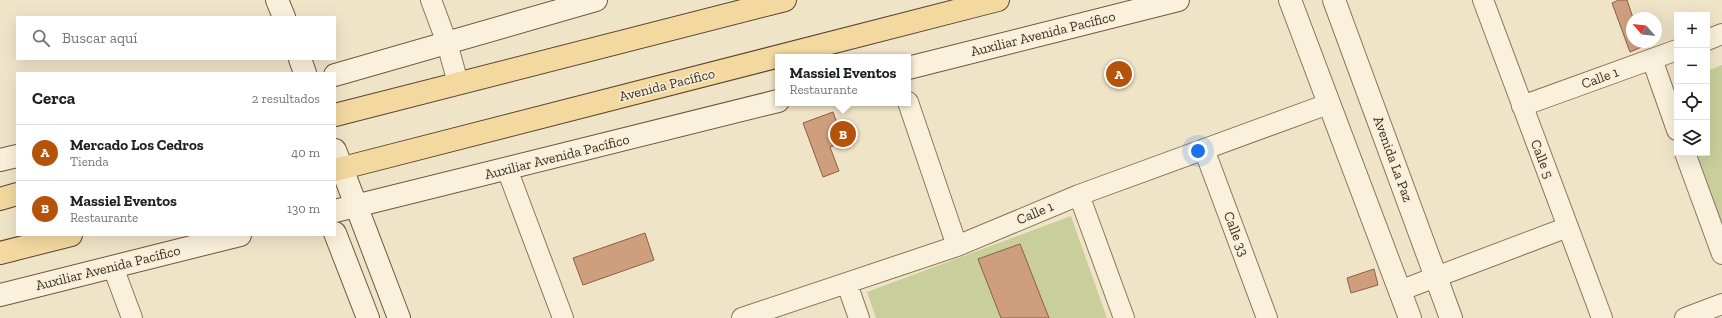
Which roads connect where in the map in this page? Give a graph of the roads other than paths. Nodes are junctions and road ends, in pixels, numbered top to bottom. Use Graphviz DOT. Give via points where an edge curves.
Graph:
graph roads {
  1 [pos="278,0"];
  2 [pos="431,0"];
  3 [pos="596,0"];
  4 [pos="785,0"];
  5 [pos="1178,0"];
  6 [pos="1290,0"];
  7 [pos="1334,0"];
  8 [pos="1482,0"];
  9 [pos="991,1"];
  10 [pos="567,4"];
  11 [pos="284,16"];
  12 [pos="1722,34"];
  13 [pos="1710,39"];
  14 [pos="447,43"];
  15 [pos="1674,51"];
  16 [pos="777,54"];
  17 [pos="775,55"];
  18 [pos="1652,59"];
  19 [pos="300,60"];
  20 [pos="911,67"];
  21 [pos="305,72"];
  22 [pos="336,75"];
  23 [pos="458,83"];
  24 [pos="775,102"];
  25 [pos="1328,104"];
  26 [pos="909,106"];
  27 [pos="1522,106"];
  28 [pos="336,115"];
  29 [pos="1674,121"];
  30 [pos="1204,149"];
  31 [pos="16,156"];
  32 [pos="1686,156"];
  33 [pos="0,160"];
  34 [pos="337,163"];
  35 [pos="507,170"];
  36 [pos="16,194"];
  37 [pos="1079,195"];
  38 [pos="0,198"];
  39 [pos="357,206"];
  40 [pos="336,211"];
  41 [pos="1568,227"];
  42 [pos="67,236"];
  43 [pos="236,236"];
  44 [pos="336,236"];
  45 [pos="957,246"];
  46 [pos="0,253"];
  47 [pos="1722,254"];
  48 [pos="113,267"];
  49 [pos="1435,276"];
  50 [pos="847,284"];
  51 [pos="1399,291"];
  52 [pos="0,295"];
  53 [pos="1722,304"];
  54 [pos="132,318"];
  55 [pos="368,318"];
  56 [pos="399,318"];
  57 [pos="563,318"];
  58 [pos="742,318"];
  59 [pos="859,318"];
  60 [pos="1124,318"];
  61 [pos="1267,318"];
  62 [pos="1410,318"];
  63 [pos="1451,318"];
  64 [pos="1602,318"];
  65 [pos="1685,318"];
  1 -- 11 [label="main road"];
  2 -- 14 [label="street"];
  3 -- 10 [label="main road"];
  4 -- 23 [label="main road"];
  5 -- 20 [label="main road, Auxiliar Avenida Pacífico"];
  6 -- 25 [label="main road"];
  7 -- 49 [label="main road, Avenida La Paz"];
  8 -- 27 [label="street, Calle 5"];
  9 -- 16 [label="main road, Avenida Pacífico"];
  10 -- 14 [label="main road"];
  12 -- 13 [label="street"];
  14 -- 22 [label="main road"];
  14 -- 23 [label="street"];
  15 -- 18 [label="street, Calle 1"];
  17 -- 34 [label="main road, Avenida Pacífico"];
  18 -- 27 [label="street, Calle 1"];
  18 -- 29 [label="street"];
  19 -- 21 [label="main road"];
  23 -- 28 [label="main road"];
  24 -- 35 [label="main road, Auxiliar Avenida Pacífico"];
  25 -- 30 [label="street, Calle 1"];
  25 -- 51 [label="main road"];
  26 -- 45 [label="street"];
  27 -- 41 [label="street, Calle 5"];
  30 -- 37 [label="street, Calle 1"];
  30 -- 61 [label="street, Calle 33"];
  31 -- 33 [label="main road"];
  32 -- 47 [label="street"];
  34 -- 39 [label="main road"];
  35 -- 39 [label="main road, Auxiliar Avenida Pacífico"];
  35 -- 57 [label="street"];
  36 -- 38 [label="main road"];
  37 -- 45 [label="street, Calle 1"];
  37 -- 60 [label="street"];
  39 -- 40 [label="main road, Auxiliar Avenida Pacífico"];
  39 -- 56 [label="main road"];
  41 -- 49 [label="street"];
  41 -- 64 [label="street, Calle 5"];
  42 -- 46 [label="main road"];
  43 -- 48 [label="main road, Auxiliar Avenida Pacífico"];
  44 -- 55 [label="main road"];
  45 -- 50 [label="street, Calle 1"];
  48 -- 52 [label="main road, Auxiliar Avenida Pacífico"];
  48 -- 54 [label="street"];
  49 -- 51 [label="street"];
  49 -- 63 [label="main road, Avenida La Paz"];
  50 -- 58 [label="street, Calle 1"];
  50 -- 59 [label="street"];
  51 -- 62 [label="main road"];
  53 -- 65 [label="street"];
}
